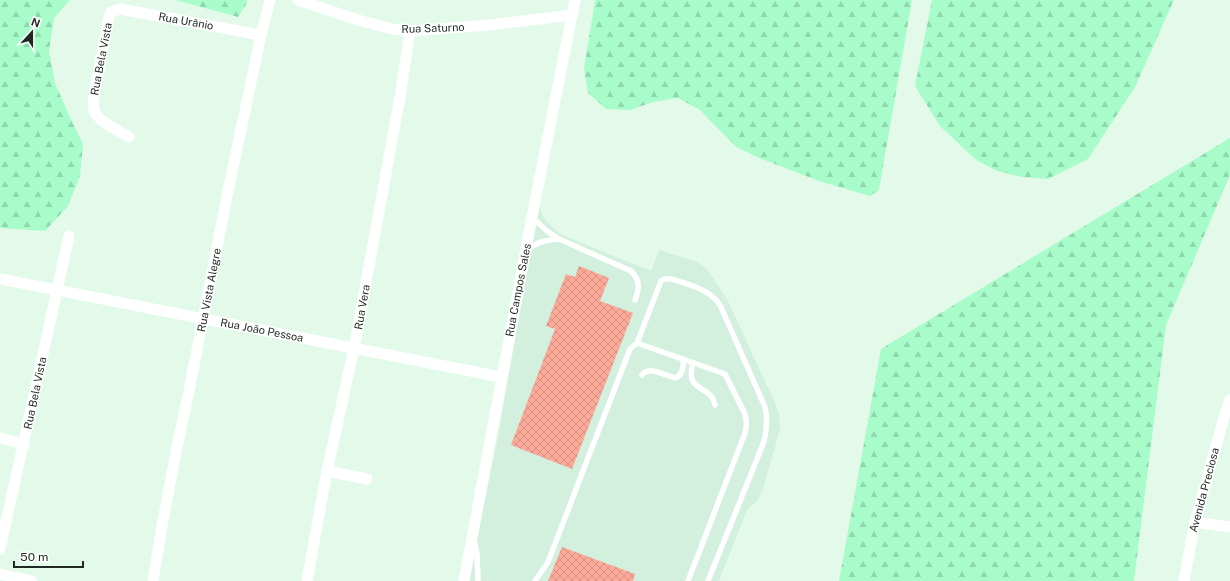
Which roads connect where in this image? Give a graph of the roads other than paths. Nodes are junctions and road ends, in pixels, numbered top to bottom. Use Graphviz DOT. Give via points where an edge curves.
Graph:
graph roads {
  1 [pos="269,0"];
  2 [pos="298,0"];
  3 [pos="575,0"];
  4 [pos="111,12"];
  5 [pos="572,15"];
  6 [pos="410,31"];
  7 [pos="261,34"];
  8 [pos="129,137"];
  9 [pos="532,217"];
  10 [pos="69,236"];
  11 [pos="559,239"];
  12 [pos="525,251"];
  13 [pos="0,279"];
  14 [pos="57,291"];
  15 [pos="635,300"];
  16 [pos="203,318"];
  17 [pos="637,343"];
  18 [pos="354,348"];
  19 [pos="683,359"];
  20 [pos="694,363"];
  21 [pos="642,375"];
  22 [pos="501,377"];
  23 [pos="1230,400"];
  24 [pos="715,405"];
  25 [pos="0,438"];
  26 [pos="24,444"];
  27 [pos="327,471"];
  28 [pos="367,479"];
  29 [pos="1195,522"];
  30 [pos="1230,527"];
  31 [pos="473,537"];
  32 [pos="0,549"];
  33 [pos="0,574"];
  34 [pos="32,581"];
  35 [pos="154,581"];
  36 [pos="307,581"];
  37 [pos="464,581"];
  38 [pos="478,581"];
  39 [pos="535,581"];
  40 [pos="688,581"];
  41 [pos="708,581"];
  42 [pos="1184,581"];
  1 -- 7 [label="street, Rua Vista Alegre"];
  2 -- 6 [label="street, Rua Saturno" via="358,20"];
  3 -- 5 [label="street, Rua Campos Sales"];
  4 -- 7 [label="street, Rua Urânio" via="120,9"];
  4 -- 8 [label="street, Rua Bela Vista" via="94,94 94,110 102,121"];
  5 -- 6 [label="street, Rua Saturno"];
  5 -- 9 [label="street, Rua Campos Sales"];
  6 -- 18 [label="street, Rua Vera"];
  7 -- 16 [label="street, Rua Vista Alegre"];
  9 -- 11 [label="lane"];
  9 -- 12 [label="street, Rua Campos Sales"];
  10 -- 14 [label="street, Rua Bela Vista"];
  11 -- 12 [label="lane" via="535,244"];
  11 -- 15 [label="lane" via="631,271 639,286"];
  12 -- 22 [label="street, Rua Campos Sales"];
  13 -- 14 [label="street, Rua João Pessoa"];
  14 -- 16 [label="street, Rua João Pessoa"];
  14 -- 26 [label="street, Rua Bela Vista"];
  16 -- 18 [label="street, Rua João Pessoa"];
  16 -- 35 [label="street, Rua Vista Alegre" via="169,484"];
  17 -- 19 [label="lane"];
  17 -- 39 [label="lane" via="630,349 548,562"];
  17 -- 41 [label="lane" via="661,281 672,279 706,291 720,305 765,407 767,425 763,444"];
  18 -- 22 [label="street, Rua João Pessoa"];
  18 -- 27 [label="street, Rua Vera"];
  19 -- 20 [label="lane"];
  19 -- 21 [label="lane" via="683,370 676,378 650,371"];
  20 -- 24 [label="lane" via="691,378 712,397"];
  20 -- 40 [label="lane" via="725,374 745,414 747,425"];
  22 -- 31 [label="street, Rua Campos Sales"];
  23 -- 29 [label="street, Avenida Preciosa"];
  25 -- 26 [label="street"];
  26 -- 32 [label="street, Rua Bela Vista"];
  27 -- 28 [label="street"];
  27 -- 36 [label="street, Rua Vera"];
  29 -- 30 [label="street"];
  29 -- 42 [label="street, Avenida Preciosa"];
  31 -- 37 [label="street, Rua Campos Sales"];
  31 -- 38 [label="lane" via="477,553"];
  33 -- 34 [label="street"];
}
